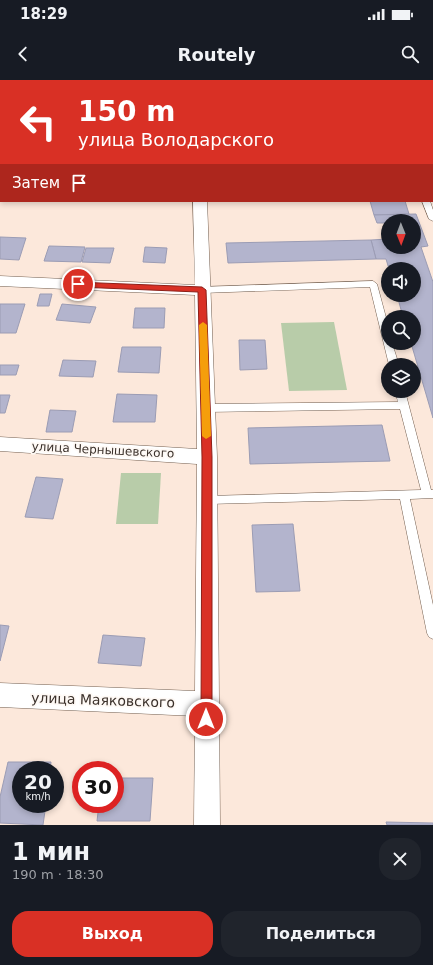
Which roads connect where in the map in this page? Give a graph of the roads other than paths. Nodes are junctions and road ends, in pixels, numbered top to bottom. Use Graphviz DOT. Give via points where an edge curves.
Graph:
graph roads {
  1 [pos="200,202"];
  2 [pos="426,202"];
  3 [pos="432,215"];
  4 [pos="0,281"];
  5 [pos="202,290"];
  6 [pos="381,315"];
  7 [pos="402,398"];
  8 [pos="404,405"];
  9 [pos="205,408"];
  10 [pos="0,444"];
  11 [pos="207,457"];
  12 [pos="430,494"];
  13 [pos="404,495"];
  14 [pos="207,500"];
  15 [pos="433,633"];
  16 [pos="0,695"];
  17 [pos="206,704"];
  18 [pos="207,825"];
  1 -- 5 [label="street"];
  2 -- 3 [label="lane"];
  4 -- 5 [label="street"];
  5 -- 6 [label="lane" via="373,284"];
  5 -- 9 [label="street"];
  7 -- 8 [label="lane"];
  8 -- 9 [label="lane"];
  8 -- 12 [label="lane"];
  9 -- 11 [label="street"];
  10 -- 11 [label="street, улица Чернышевского"];
  11 -- 14 [label="street"];
  12 -- 13 [label="lane"];
  13 -- 14 [label="lane"];
  13 -- 15 [label="lane"];
  14 -- 17 [label="street"];
  16 -- 17 [label="street, улица Маяковского"];
  17 -- 18 [label="street"];
}
